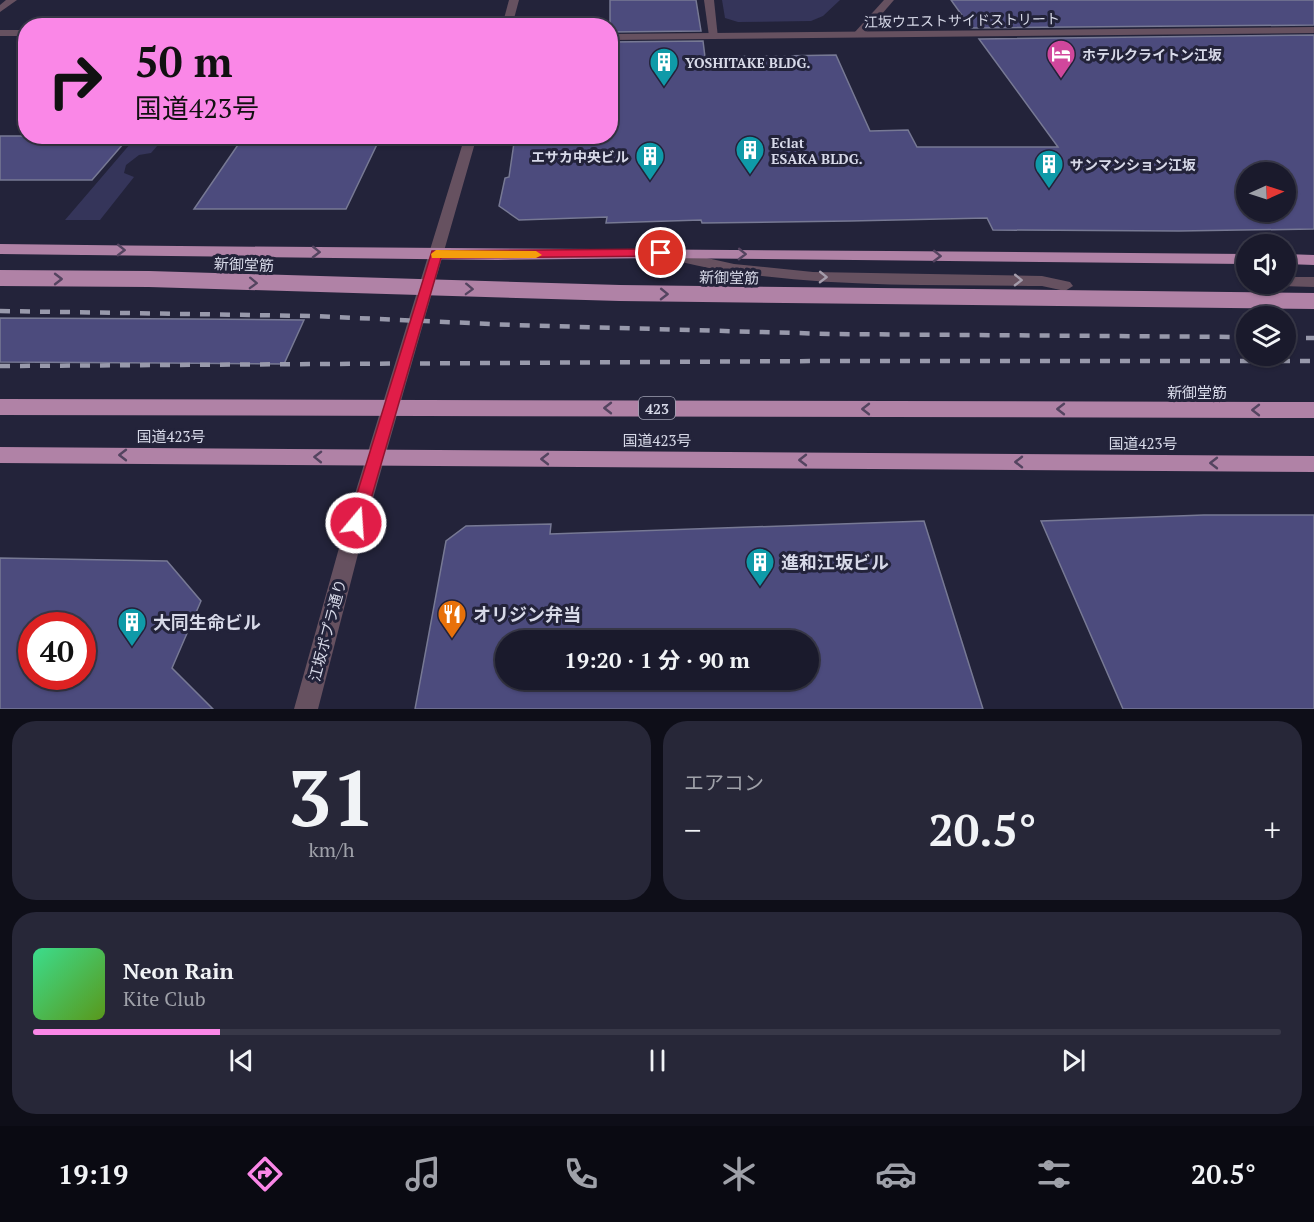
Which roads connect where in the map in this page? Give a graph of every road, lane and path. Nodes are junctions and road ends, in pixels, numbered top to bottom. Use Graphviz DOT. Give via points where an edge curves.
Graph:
graph roads {
  1 [pos="12,0"];
  2 [pos="514,0"];
  3 [pos="709,0"];
  4 [pos="889,0"];
  5 [pos="0,9"];
  6 [pos="509,18"];
  7 [pos="1314,30"];
  8 [pos="0,33"];
  9 [pos="18,33"];
  10 [pos="858,34"];
  11 [pos="714,36"];
  12 [pos="618,37"];
  13 [pos="469,144"];
  14 [pos="0,249"];
  15 [pos="661,253"];
  16 [pos="436,254"];
  17 [pos="1236,259"];
  18 [pos="1296,259"];
  19 [pos="1314,260"];
  20 [pos="0,278"];
  21 [pos="1296,282"];
  22 [pos="1314,282"];
  23 [pos="1065,286"];
  24 [pos="1314,301"];
  25 [pos="0,407"];
  26 [pos="1314,410"];
  27 [pos="0,455"];
  28 [pos="377,458"];
  29 [pos="1314,464"];
  30 [pos="306,709"];
  1 -- 5 [label="street"];
  2 -- 6 [label="street"];
  3 -- 11 [label="street"];
  4 -- 10 [label="street"];
  7 -- 10 [label="street, 江坂ウエストサイドストリート"];
  8 -- 9 [label="street"];
  10 -- 11 [label="street, 江坂ウエストサイドストリート"];
  11 -- 12 [label="street, 江坂ウエストサイドストリート"];
  13 -- 16 [label="street, 江坂ポプラ通り"];
  14 -- 16 [label="highway, one-way"];
  15 -- 16 [label="highway"];
  15 -- 17 [label="highway, one-way"];
  15 -- 23 [label="street, one-way" via="734,269 813,277 1042,281"];
  16 -- 28 [label="street, 江坂ポプラ通り"];
  18 -- 19 [label="highway"];
  20 -- 24 [label="highway, 新御堂筋, one-way, bridge" via="620,293"];
  21 -- 22 [label="street"];
  26 -- 25 [label="highway, 新御堂筋 / 423, one-way, bridge"];
  28 -- 27 [label="highway, 国道423号, one-way"];
  29 -- 28 [label="highway, 国道423号, one-way"];
  28 -- 30 [label="street, 江坂ポプラ通り"];
}
